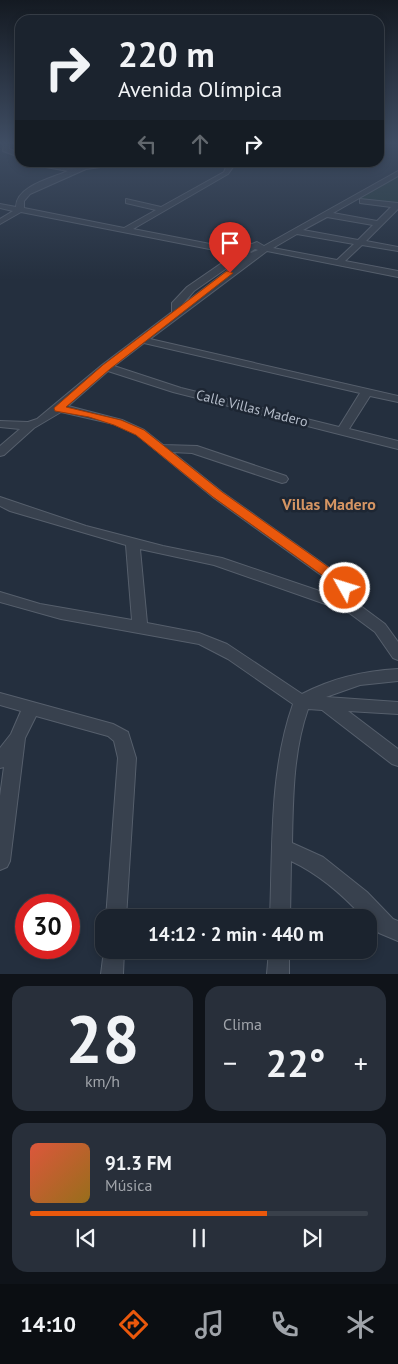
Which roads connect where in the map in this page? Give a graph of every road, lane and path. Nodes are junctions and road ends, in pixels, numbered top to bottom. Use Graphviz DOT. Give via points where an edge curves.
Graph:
graph roads {
  1 [pos="35,188"];
  2 [pos="199,188"];
  3 [pos="363,188"];
  4 [pos="366,188"];
  5 [pos="129,201"];
  6 [pos="363,201"];
  7 [pos="0,206"];
  8 [pos="398,206"];
  9 [pos="162,209"];
  10 [pos="20,210"];
  11 [pos="325,214"];
  12 [pos="0,222"];
  13 [pos="380,224"];
  14 [pos="126,230"];
  15 [pos="295,231"];
  16 [pos="193,235"];
  17 [pos="361,242"];
  18 [pos="266,248"];
  19 [pos="398,249"];
  20 [pos="254,251"];
  21 [pos="280,251"];
  22 [pos="242,253"];
  23 [pos="340,262"];
  24 [pos="398,274"];
  25 [pos="398,279"];
  26 [pos="177,313"];
  27 [pos="143,340"];
  28 [pos="106,367"];
  29 [pos="367,391"];
  30 [pos="398,399"];
  31 [pos="59,408"];
  32 [pos="0,424"];
  33 [pos="30,426"];
  34 [pos="342,430"];
  35 [pos="398,445"];
  36 [pos="160,448"];
  37 [pos="0,452"];
  38 [pos="282,478"];
  39 [pos="0,501"];
  40 [pos="133,542"];
  41 [pos="345,588"];
  42 [pos="0,597"];
  43 [pos="140,626"];
  44 [pos="398,654"];
  45 [pos="398,675"];
  46 [pos="0,699"];
  47 [pos="302,702"];
  48 [pos="325,704"];
  49 [pos="31,708"];
  50 [pos="398,708"];
  51 [pos="17,738"];
  52 [pos="398,759"];
  53 [pos="0,761"];
  54 [pos="282,846"];
  55 [pos="0,862"];
  56 [pos="117,909"];
  57 [pos="280,909"];
  58 [pos="398,931"];
  59 [pos="113,959"];
  60 [pos="279,959"];
  61 [pos="112,974"];
  62 [pos="278,974"];
  1 -- 10 [label="street" via="27,192 20,201"];
  2 -- 9 [label="street"];
  3 -- 20 [label="street"];
  4 -- 11 [label="street"];
  5 -- 9 [label="street"];
  6 -- 8 [label="street"];
  7 -- 10 [label="street"];
  8 -- 13 [label="street"];
  9 -- 14 [label="street"];
  10 -- 12 [label="street"];
  10 -- 14 [label="street"];
  11 -- 13 [label="street"];
  11 -- 15 [label="street"];
  13 -- 17 [label="street"];
  14 -- 22 [label="street"];
  15 -- 17 [label="street"];
  15 -- 18 [label="street"];
  16 -- 20 [label="street"];
  17 -- 19 [label="street"];
  17 -- 23 [label="street"];
  18 -- 20 [label="street"];
  18 -- 21 [label="street"];
  20 -- 22 [label="street"];
  20 -- 26 [label="street"];
  21 -- 23 [label="street"];
  21 -- 25 [label="street" via="285,256 300,260"];
  22 -- 26 [label="street" via="181,300 176,306"];
  23 -- 24 [label="street"];
  26 -- 27 [label="street"];
  27 -- 28 [label="street"];
  27 -- 29 [label="street"];
  28 -- 31 [label="street"];
  28 -- 34 [label="street, Calle Villas Madero" via="177,390"];
  29 -- 30 [label="street"];
  29 -- 34 [label="street"];
  31 -- 33 [label="street"];
  31 -- 36 [label="street" via="118,422 140,432"];
  32 -- 33 [label="street"];
  33 -- 37 [label="street"];
  34 -- 35 [label="street, Calle Villas Madero"];
  36 -- 38 [label="street" via="193,449"];
  36 -- 41 [label="street"];
  39 -- 40 [label="street"];
  40 -- 43 [label="street"];
  40 -- 44 [label="street" via="218,561 353,608 380,628"];
  42 -- 43 [label="street" via="61,613"];
  43 -- 47 [label="street" via="208,641 243,659"];
  45 -- 47 [label="street" via="350,680"];
  46 -- 49 [label="street"];
  47 -- 48 [label="street"];
  47 -- 54 [label="street" via="292,731 284,793"];
  48 -- 50 [label="street"];
  48 -- 52 [label="street"];
  49 -- 51 [label="street"];
  49 -- 56 [label="street" via="113,731 122,737 127,758"];
  51 -- 53 [label="street"];
  51 -- 55 [label="street"];
  54 -- 57 [label="street"];
  54 -- 58 [label="street" via="316,863 360,899 386,926"];
  59 -- 61 [label="street"];
  60 -- 62 [label="street"];
}
